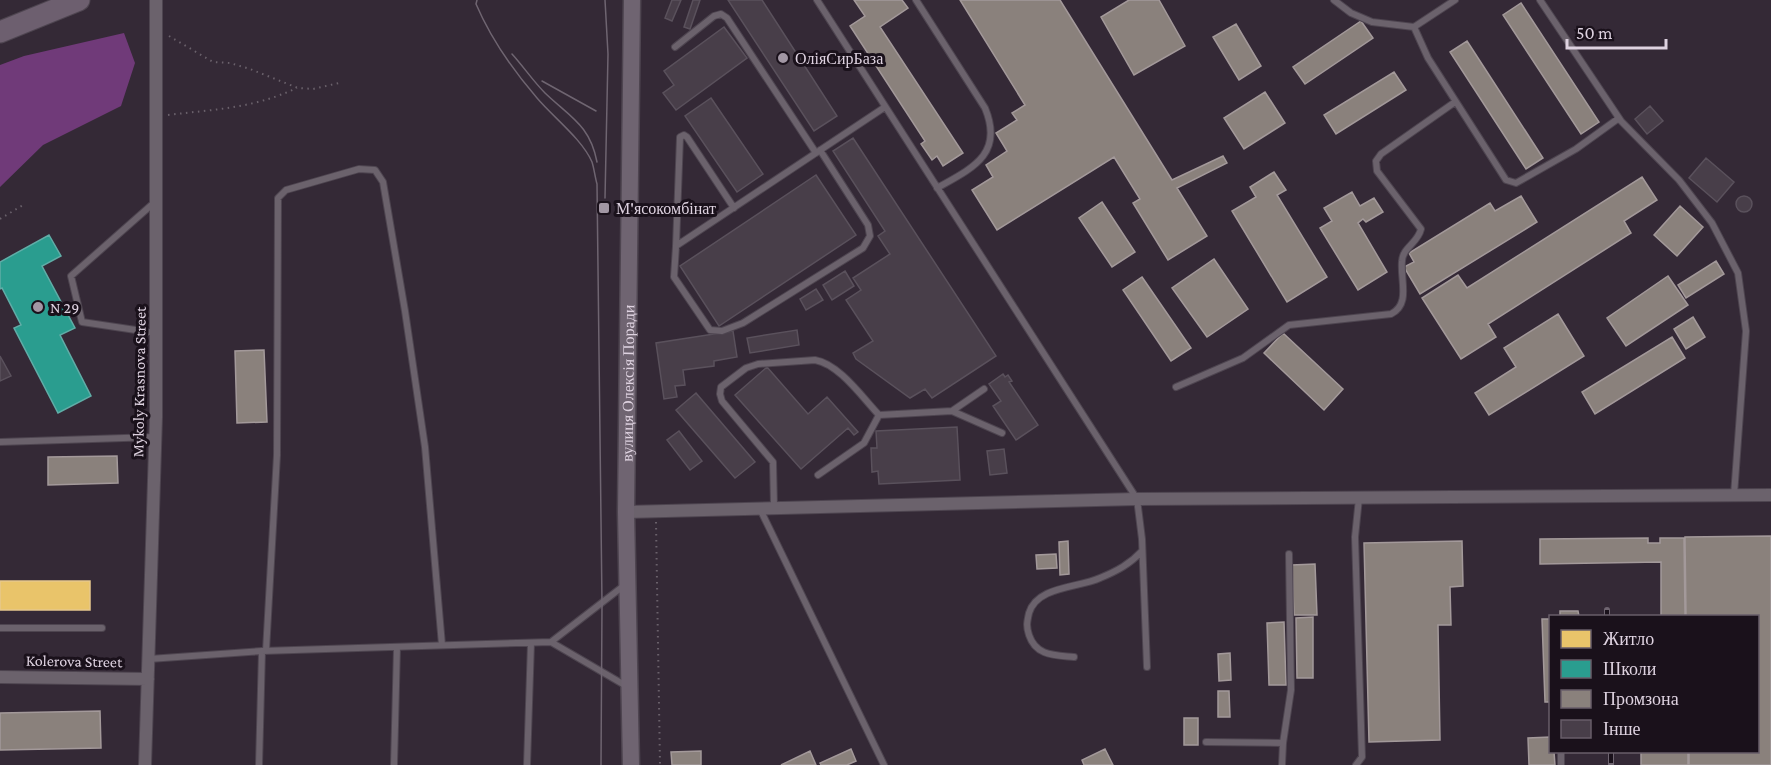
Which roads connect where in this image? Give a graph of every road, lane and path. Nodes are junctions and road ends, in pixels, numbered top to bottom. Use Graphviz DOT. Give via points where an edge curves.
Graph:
graph roads {
  1 [pos="79,0"];
  2 [pos="156,0"];
  3 [pos="632,0"];
  4 [pos="817,0"];
  5 [pos="915,0"];
  6 [pos="1334,0"];
  7 [pos="1455,0"];
  8 [pos="1540,0"];
  9 [pos="1414,27"];
  10 [pos="156,29"];
  11 [pos="0,32"];
  12 [pos="675,47"];
  13 [pos="339,83"];
  14 [pos="298,88"];
  15 [pos="1455,102"];
  16 [pos="885,107"];
  17 [pos="156,116"];
  18 [pos="1619,118"];
  19 [pos="818,151"];
  20 [pos="937,188"];
  21 [pos="156,201"];
  22 [pos="23,205"];
  23 [pos="734,208"];
  24 [pos="0,219"];
  25 [pos="676,246"];
  26 [pos="156,333"];
  27 [pos="1176,387"];
  28 [pos="984,389"];
  29 [pos="952,411"];
  30 [pos="879,415"];
  31 [pos="1002,433"];
  32 [pos="155,437"];
  33 [pos="0,442"];
  34 [pos="818,475"];
  35 [pos="1734,495"];
  36 [pos="1771,495"];
  37 [pos="1359,498"];
  38 [pos="1137,499"];
  39 [pos="774,507"];
  40 [pos="760,508"];
  41 [pos="656,510"];
  42 [pos="626,512"];
  43 [pos="1142,551"];
  44 [pos="1288,554"];
  45 [pos="629,582"];
  46 [pos="0,628"];
  47 [pos="102,628"];
  48 [pos="531,642"];
  49 [pos="551,642"];
  50 [pos="442,645"];
  51 [pos="397,647"];
  52 [pos="264,651"];
  53 [pos="1074,657"];
  54 [pos="149,659"];
  55 [pos="1147,667"];
  56 [pos="0,677"];
  57 [pos="148,679"];
  58 [pos="629,688"];
  59 [pos="1206,742"];
  60 [pos="1283,743"];
  61 [pos="145,765"];
  62 [pos="259,765"];
  63 [pos="394,765"];
  64 [pos="527,765"];
  65 [pos="631,765"];
  66 [pos="660,765"];
  67 [pos="884,765"];
  68 [pos="1282,765"];
  69 [pos="1356,765"];
  1 -- 11 [label="highway"];
  2 -- 10 [label="street, Mykoly Krasnova Street"];
  3 -- 42 [label="main road, вулиця Олексія Поради"];
  4 -- 16 [label="lane"];
  5 -- 20 [label="lane" via="991,123 984,156 973,168"];
  6 -- 9 [label="lane" via="1372,22"];
  7 -- 9 [label="lane"];
  8 -- 18 [label="lane"];
  9 -- 15 [label="lane"];
  10 -- 14 [label="path" via="213,62 240,66"];
  10 -- 17 [label="street, Mykoly Krasnova Street"];
  12 -- 19 [label="lane" via="714,16 721,14 727,18"];
  13 -- 14 [label="path"];
  14 -- 17 [label="path" via="272,99 229,108"];
  15 -- 18 [label="lane" via="1506,180 1516,183"];
  15 -- 27 [label="lane" via="1376,161 1377,171 1421,229 1401,259 1403,302 1399,310 1288,325 1243,358"];
  16 -- 19 [label="lane"];
  16 -- 20 [label="lane"];
  17 -- 21 [label="street, Mykoly Krasnova Street"];
  18 -- 35 [label="lane" via="1679,180 1712,223 1738,273 1746,331"];
  19 -- 23 [label="lane"];
  19 -- 25 [label="lane" via="868,225 870,236 862,248 743,323 722,331 710,330 674,277"];
  20 -- 38 [label="lane"];
  21 -- 26 [label="street, Mykoly Krasnova Street"];
  21 -- 26 [label="lane" via="71,276 82,322"];
  22 -- 24 [label="path"];
  23 -- 25 [label="lane"];
  23 -- 25 [label="lane" via="687,137 680,137"];
  26 -- 32 [label="street, Mykoly Krasnova Street"];
  28 -- 29 [label="lane"];
  29 -- 30 [label="lane"];
  29 -- 31 [label="lane"];
  30 -- 34 [label="lane" via="864,443"];
  30 -- 39 [label="lane" via="834,367 824,362 758,364 721,387 722,401 772,462"];
  32 -- 33 [label="lane"];
  32 -- 54 [label="street, Mykoly Krasnova Street"];
  35 -- 36 [label="street"];
  35 -- 37 [label="street"];
  37 -- 38 [label="street"];
  37 -- 69 [label="lane" via="1355,537 1362,757"];
  38 -- 39 [label="street"];
  38 -- 43 [label="lane"];
  39 -- 40 [label="street"];
  40 -- 41 [label="street"];
  40 -- 67 [label="lane"];
  41 -- 42 [label="street"];
  41 -- 66 [label="path"];
  42 -- 45 [label="main road, вулиця Олексія Поради"];
  43 -- 53 [label="lane" via="1130,564 1098,579 1047,592 1032,605 1026,626 1032,644 1045,654"];
  43 -- 55 [label="lane"];
  44 -- 60 [label="lane" via="1292,690"];
  45 -- 49 [label="lane"];
  45 -- 58 [label="main road, вулиця Олексія Поради"];
  46 -- 47 [label="lane"];
  48 -- 49 [label="lane"];
  48 -- 50 [label="lane"];
  48 -- 64 [label="lane"];
  49 -- 58 [label="lane"];
  50 -- 51 [label="lane"];
  50 -- 52 [label="lane" via="424,447 383,182 375,170 359,169 286,190 278,198 277,455"];
  51 -- 52 [label="lane"];
  51 -- 63 [label="lane"];
  52 -- 54 [label="lane"];
  52 -- 62 [label="lane"];
  54 -- 57 [label="street, Mykoly Krasnova Street"];
  56 -- 57 [label="street, Kolerova Street"];
  57 -- 61 [label="street, Mykoly Krasnova Street"];
  58 -- 65 [label="main road, вулиця Олексія Поради"];
  59 -- 60 [label="lane"];
  60 -- 68 [label="lane"];
}
